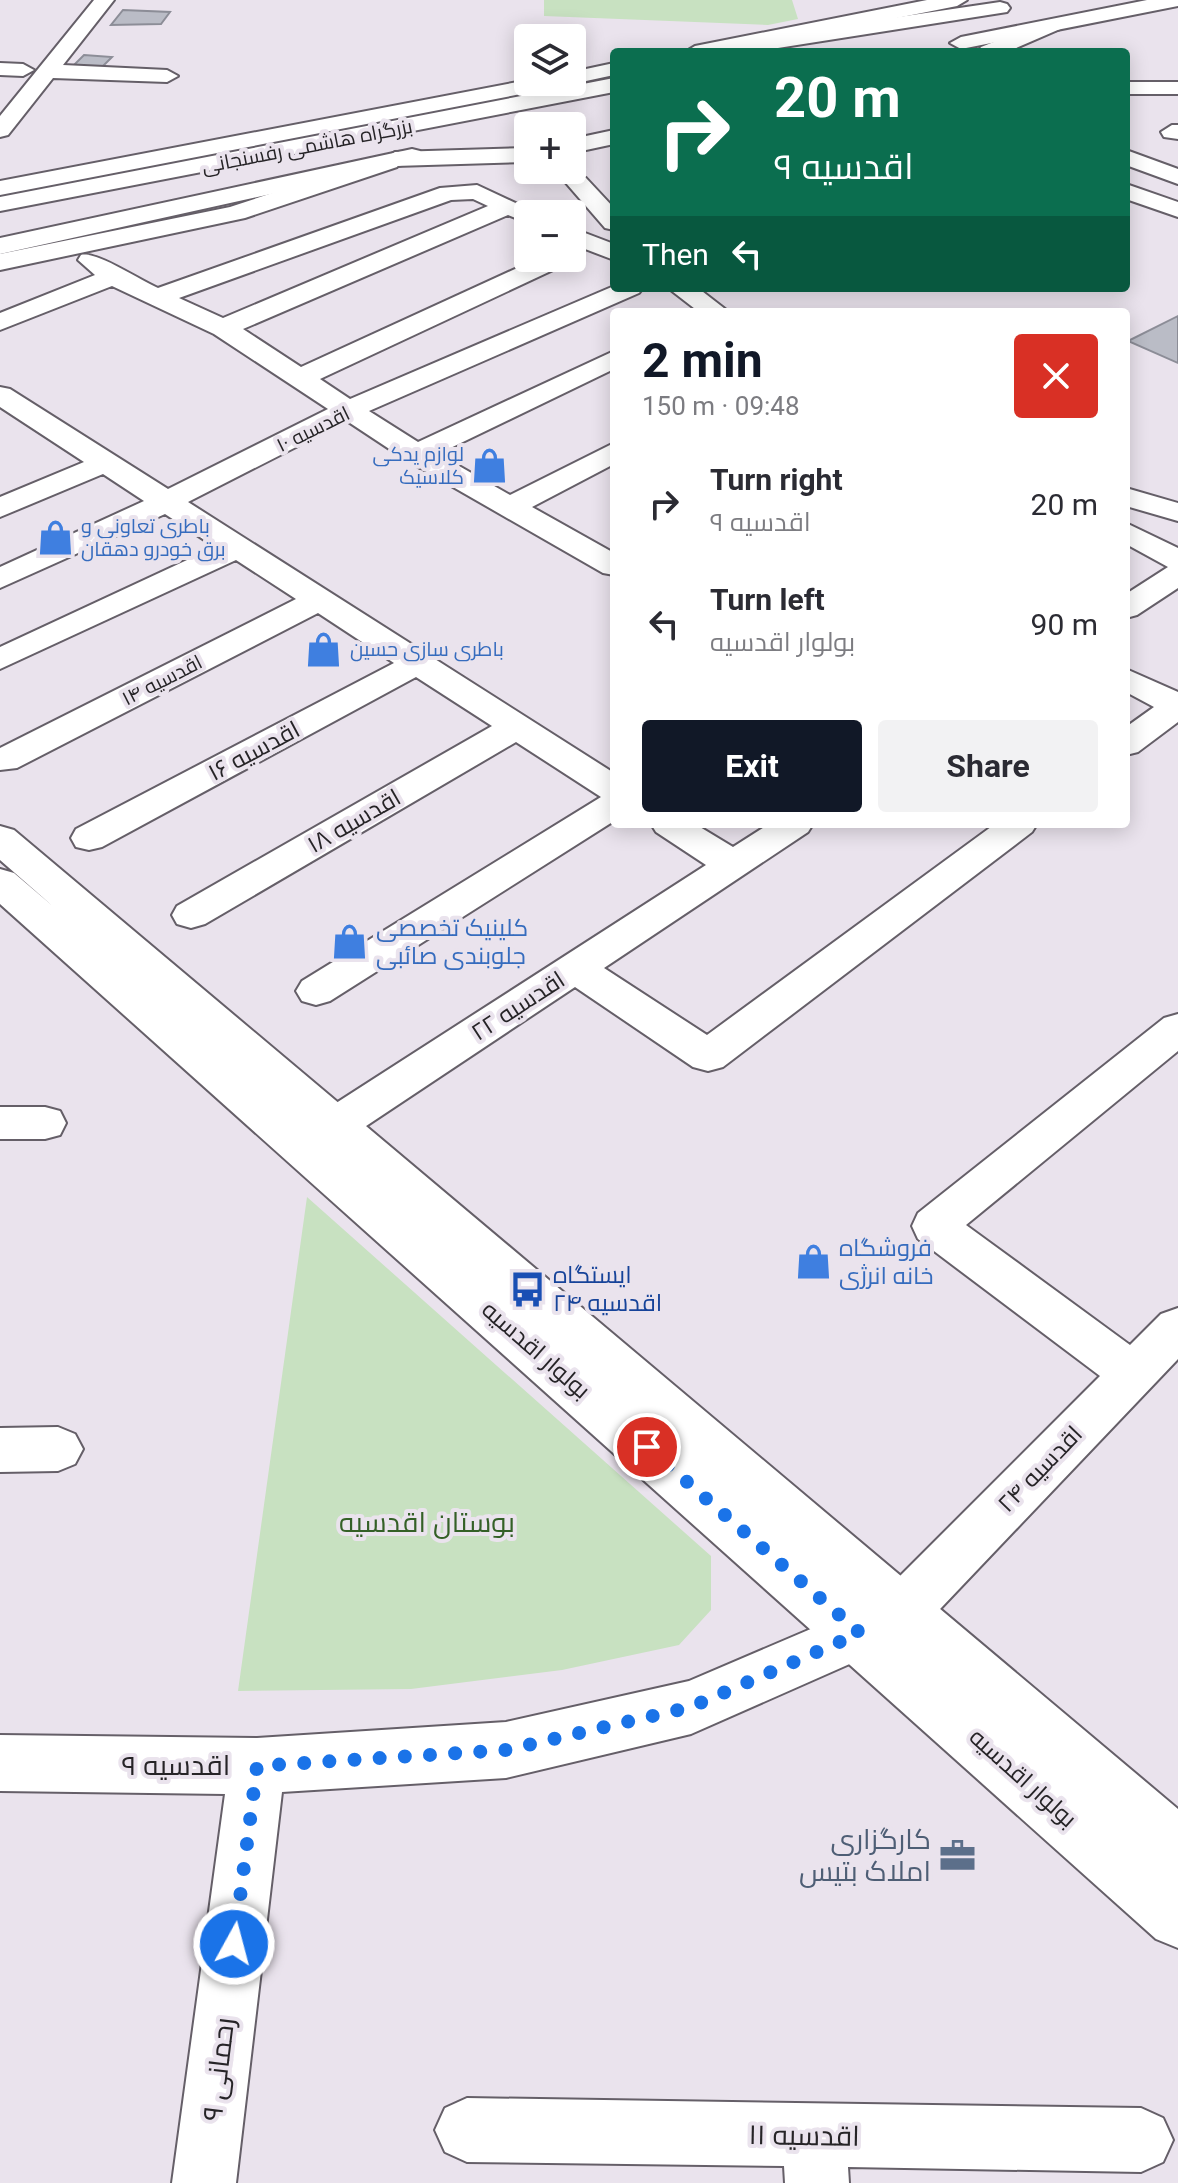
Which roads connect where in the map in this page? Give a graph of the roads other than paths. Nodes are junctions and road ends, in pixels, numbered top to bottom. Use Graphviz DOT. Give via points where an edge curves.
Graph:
graph roads {
  1 [pos="79,0"];
  2 [pos="104,0"];
  3 [pos="957,0"];
  4 [pos="1178,0"];
  5 [pos="1026,3"];
  6 [pos="1000,8"];
  7 [pos="1053,25"];
  8 [pos="946,46"];
  9 [pos="715,48"];
  10 [pos="735,48"];
  11 [pos="800,48"];
  12 [pos="998,48"];
  13 [pos="0,69"];
  14 [pos="23,70"];
  15 [pos="610,70"];
  16 [pos="48,71"];
  17 [pos="586,75"];
  18 [pos="167,76"];
  19 [pos="610,86"];
  20 [pos="1130,88"];
  21 [pos="1178,88"];
  22 [pos="514,90"];
  23 [pos="0,97"];
  24 [pos="447,105"];
  25 [pos="0,130"];
  26 [pos="514,134"];
  27 [pos="610,138"];
  28 [pos="1130,140"];
  29 [pos="586,143"];
  30 [pos="514,155"];
  31 [pos="1178,158"];
  32 [pos="395,159"];
  33 [pos="1130,159"];
  34 [pos="165,175"];
  35 [pos="1178,177"];
  36 [pos="579,184"];
  37 [pos="2,191"];
  38 [pos="1130,192"];
  39 [pos="514,209"];
  40 [pos="1178,210"];
  41 [pos="514,213"];
  42 [pos="610,219"];
  43 [pos="0,246"];
  44 [pos="90,260"];
  45 [pos="0,262"];
  46 [pos="529,272"];
  47 [pos="113,277"];
  48 [pos="621,292"];
  49 [pos="687,292"];
  50 [pos="160,296"];
  51 [pos="710,308"];
  52 [pos="0,322"];
  53 [pos="223,328"];
  54 [pos="610,361"];
  55 [pos="302,377"];
  56 [pos="9,410"];
  57 [pos="348,410"];
  58 [pos="416,454"];
  59 [pos="610,454"];
  60 [pos="105,463"];
  61 [pos="1130,498"];
  62 [pos="166,502"];
  63 [pos="509,507"];
  64 [pos="0,508"];
  65 [pos="1178,512"];
  66 [pos="1130,534"];
  67 [pos="238,548"];
  68 [pos="608,556"];
  69 [pos="1178,560"];
  70 [pos="1178,574"];
  71 [pos="0,579"];
  72 [pos="319,600"];
  73 [pos="1130,605"];
  74 [pos="0,659"];
  75 [pos="418,663"];
  76 [pos="1130,681"];
  77 [pos="1178,706"];
  78 [pos="517,726"];
  79 [pos="1130,741"];
  80 [pos="5,760"];
  81 [pos="610,786"];
  82 [pos="610,807"];
  83 [pos="675,828"];
  84 [pos="789,828"];
  85 [pos="1014,828"];
  86 [pos="89,838"];
  87 [pos="0,839"];
  88 [pos="733,865"];
  89 [pos="0,882"];
  90 [pos="191,915"];
  91 [pos="575,968"];
  92 [pos="316,991"];
  93 [pos="1178,1029"];
  94 [pos="0,1123"];
  95 [pos="45,1123"];
  96 [pos="319,1136"];
  97 [pos="1178,1328"];
  98 [pos="1133,1374"];
  99 [pos="58,1449"];
  100 [pos="0,1450"];
  101 [pos="881,1622"];
  102 [pos="0,1763"];
  103 [pos="257,1766"];
  104 [pos="1178,1848"];
  105 [pos="1178,1917"];
  106 [pos="467,2130"];
  107 [pos="1141,2140"];
  108 [pos="816,2159"];
  109 [pos="204,2183"];
  1 -- 14 [label="street"];
  2 -- 16 [label="street"];
  3 -- 9 [label="street"];
  4 -- 7 [label="main road"];
  5 -- 6 [label="main road"];
  6 -- 10 [label="main road"];
  6 -- 11 [label="main road"];
  7 -- 8 [label="main road"];
  7 -- 12 [label="main road"];
  13 -- 14 [label="street"];
  14 -- 23 [label="street"];
  15 -- 17 [label="street"];
  16 -- 18 [label="street"];
  16 -- 25 [label="street"];
  19 -- 34 [label="main road, بزرگراه هاشمی رفسنجانی"];
  20 -- 21 [label="street"];
  22 -- 24 [label="street"];
  24 -- 34 [label="main road"];
  24 -- 37 [label="street"];
  26 -- 32 [label="main road, بزرگراه هاشمی رفسنجانی"];
  27 -- 29 [label="street"];
  28 -- 31 [label="main road"];
  30 -- 32 [label="street"];
  32 -- 43 [label="main road, بزرگراه هاشمی رفسنجانی"];
  32 -- 45 [label="main road" via="236,213"];
  33 -- 35 [label="main road"];
  34 -- 37 [label="main road, بزرگراه هاشمی رفسنجانی"];
  36 -- 42 [label="street"];
  38 -- 40 [label="street"];
  39 -- 50 [label="street" via="477,192 448,193"];
  41 -- 53 [label="street"];
  44 -- 47 [label="street"];
  46 -- 55 [label="street"];
  47 -- 50 [label="street"];
  47 -- 52 [label="street"];
  48 -- 57 [label="street, اقدسیه ۱۰"];
  49 -- 51 [label="street"];
  50 -- 53 [label="street"];
  53 -- 55 [label="street"];
  54 -- 58 [label="street"];
  55 -- 57 [label="street"];
  56 -- 60 [label="street"];
  57 -- 58 [label="street"];
  57 -- 62 [label="street, اقدسیه ۱۰"];
  58 -- 63 [label="street"];
  59 -- 63 [label="street"];
  60 -- 62 [label="street"];
  60 -- 64 [label="street"];
  61 -- 65 [label="street"];
  62 -- 67 [label="street"];
  62 -- 71 [label="street, اقدسیه ۱۰"];
  63 -- 68 [label="street"];
  66 -- 69 [label="street"];
  67 -- 72 [label="street"];
  67 -- 74 [label="street"];
  70 -- 73 [label="street"];
  72 -- 75 [label="street"];
  72 -- 80 [label="street, اقدسیه ۱۴"];
  75 -- 78 [label="street"];
  75 -- 86 [label="street, اقدسیه ۱۶"];
  76 -- 77 [label="street"];
  77 -- 79 [label="street"];
  78 -- 81 [label="street"];
  78 -- 90 [label="street, اقدسیه ۱۸"];
  82 -- 92 [label="street"];
  83 -- 88 [label="street"];
  84 -- 88 [label="street, اقدسیه ۲۲"];
  85 -- 91 [label="street" via="708,1056"];
  87 -- 96 [label="main road, بولوار اقدسیه"];
  88 -- 91 [label="street, اقدسیه ۲۲"];
  89 -- 96 [label="main road, بولوار اقدسیه"];
  91 -- 96 [label="street, اقدسیه ۲۲"];
  93 -- 98 [label="street" via="934,1226"];
  94 -- 95 [label="street"];
  96 -- 101 [label="main road, بولوار اقدسیه"];
  97 -- 98 [label="street, اقدسیه ۲۴"];
  98 -- 101 [label="street, اقدسیه ۲۴"];
  99 -- 100 [label="street"];
  101 -- 103 [label="street, اقدسیه ۹" via="691,1707 506,1750"];
  101 -- 104 [label="main road, بولوار اقدسیه"];
  101 -- 105 [label="main road, بولوار اقدسیه"];
  102 -- 103 [label="street, اقدسیه ۹"];
  103 -- 109 [label="street, رحمانی ۹"];
  106 -- 108 [label="street, اقدسیه ۱۱"];
  107 -- 108 [label="street, اقدسیه ۱۱"];
}
